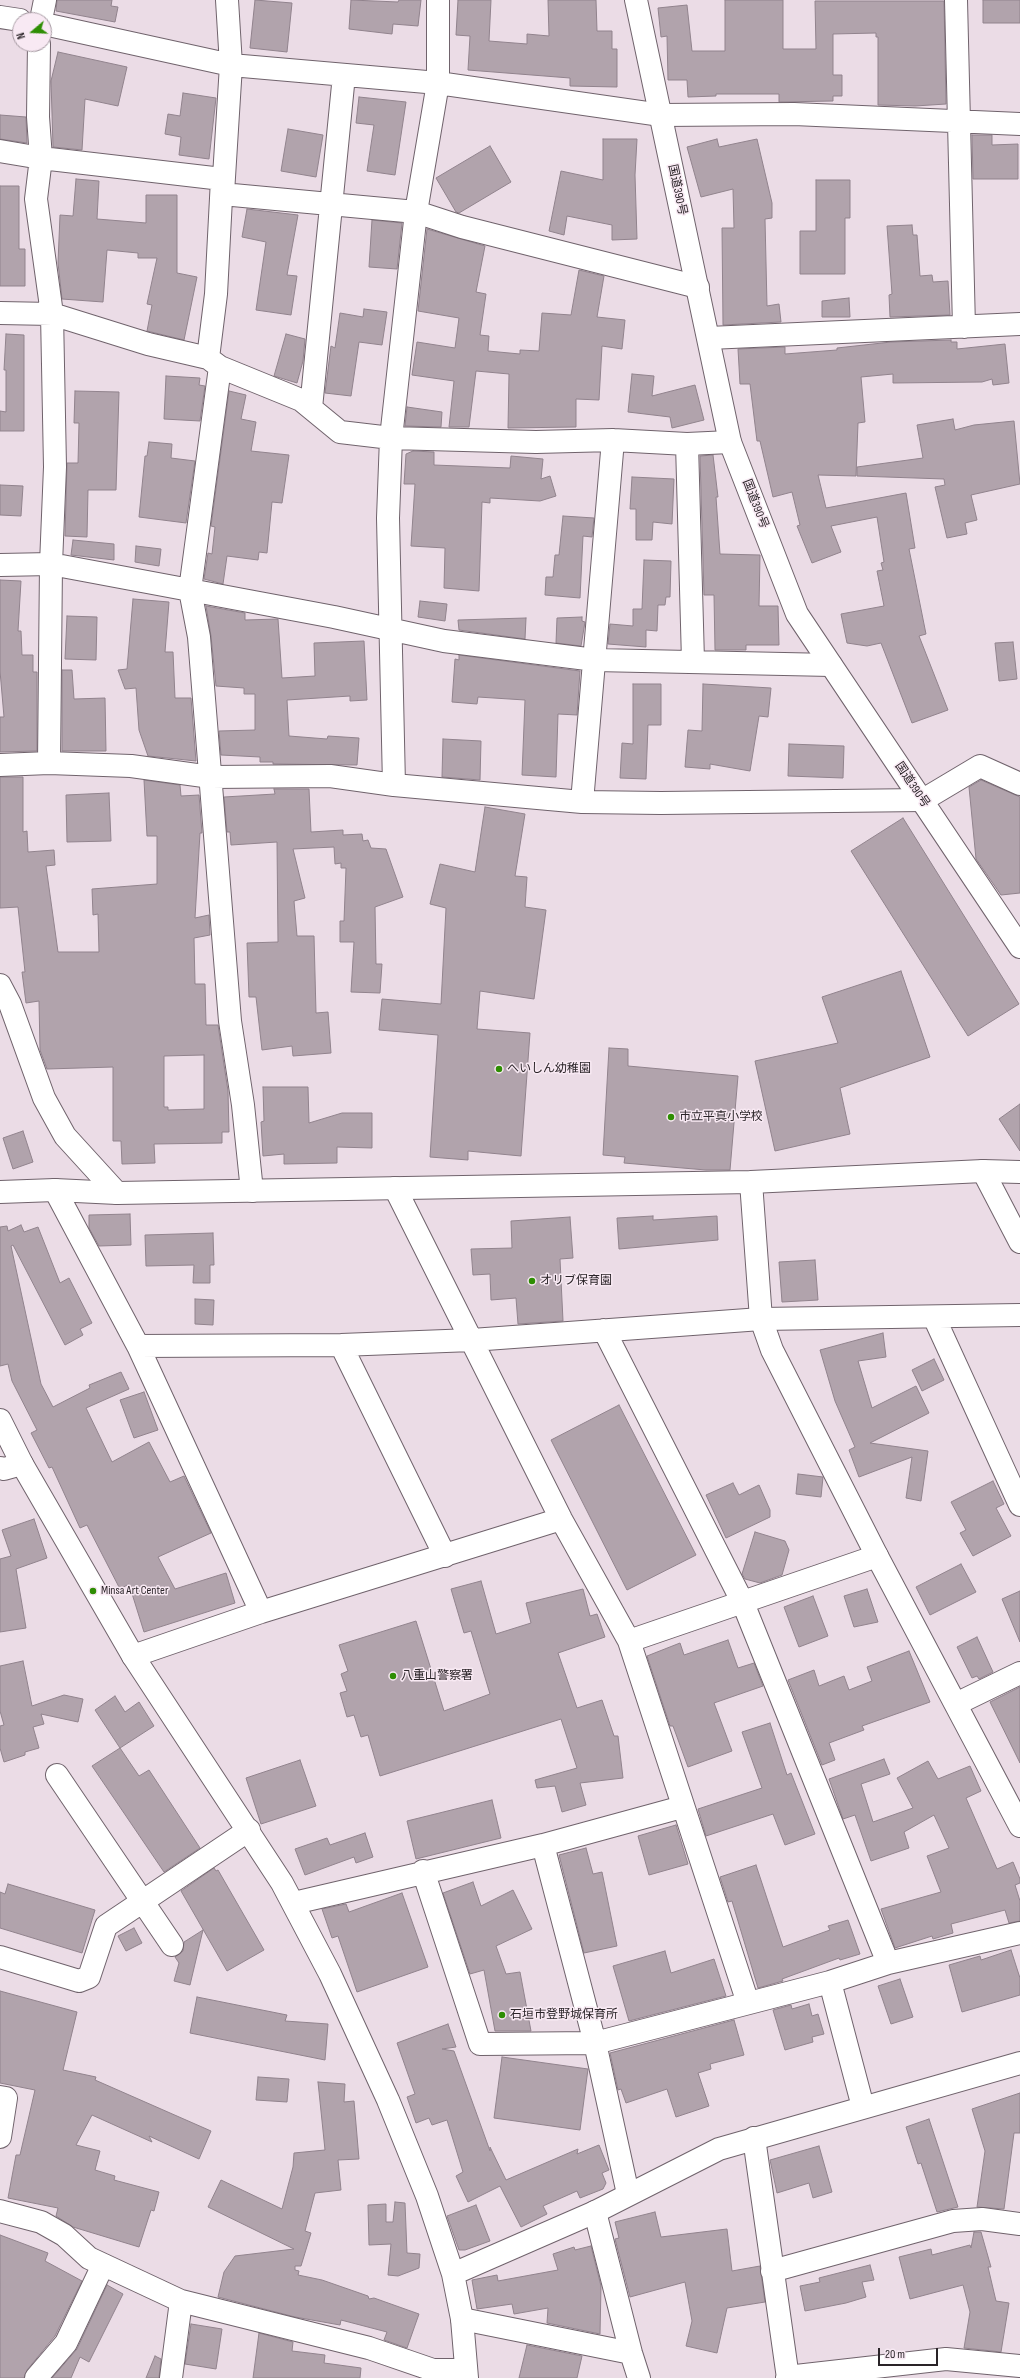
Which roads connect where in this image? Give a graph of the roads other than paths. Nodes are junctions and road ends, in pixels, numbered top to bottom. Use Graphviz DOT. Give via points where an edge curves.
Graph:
graph roads {
  1 [pos="44,0"];
  2 [pos="227,0"];
  3 [pos="438,0"];
  4 [pos="636,0"];
  5 [pos="956,0"];
  6 [pos="42,12"];
  7 [pos="0,17"];
  8 [pos="12,19"];
  9 [pos="52,26"];
  10 [pos="39,52"];
  11 [pos="231,65"];
  12 [pos="344,75"];
  13 [pos="438,83"];
  14 [pos="661,115"];
  15 [pos="959,121"];
  16 [pos="1020,124"];
  17 [pos="0,151"];
  18 [pos="41,158"];
  19 [pos="222,186"];
  20 [pos="332,204"];
  21 [pos="416,212"];
  22 [pos="698,288"];
  23 [pos="0,313"];
  24 [pos="52,314"];
  25 [pos="1020,324"];
  26 [pos="964,327"];
  27 [pos="709,338"];
  28 [pos="214,362"];
  29 [pos="311,408"];
  30 [pos="391,438"];
  31 [pos="613,440"];
  32 [pos="730,442"];
  33 [pos="687,444"];
  34 [pos="51,564"];
  35 [pos="0,565"];
  36 [pos="190,590"];
  37 [pos="389,630"];
  38 [pos="595,660"];
  39 [pos="692,661"];
  40 [pos="831,665"];
  41 [pos="49,763"];
  42 [pos="0,765"];
  43 [pos="211,777"];
  44 [pos="394,784"];
  45 [pos="1020,784"];
  46 [pos="923,800"];
  47 [pos="582,802"];
  48 [pos="1020,947"];
  49 [pos="0,985"];
  50 [pos="983,1171"];
  51 [pos="1020,1172"];
  52 [pos="751,1182"];
  53 [pos="395,1188"];
  54 [pos="55,1190"];
  55 [pos="252,1191"];
  56 [pos="0,1192"];
  57 [pos="117,1193"];
  58 [pos="1020,1242"];
  59 [pos="1020,1315"];
  60 [pos="934,1317"];
  61 [pos="761,1319"];
  62 [pos="604,1330"];
  63 [pos="472,1340"];
  64 [pos="341,1345"];
  65 [pos="138,1346"];
  66 [pos="0,1420"];
  67 [pos="22,1464"];
  68 [pos="0,1468"];
  69 [pos="1020,1505"];
  70 [pos="562,1519"];
  71 [pos="445,1556"];
  72 [pos="877,1556"];
  73 [pos="743,1603"];
  74 [pos="260,1612"];
  75 [pos="628,1641"];
  76 [pos="134,1656"];
  77 [pos="1020,1673"];
  78 [pos="956,1704"];
  79 [pos="56,1775"];
  80 [pos="682,1807"];
  81 [pos="1020,1826"];
  82 [pos="249,1830"];
  83 [pos="543,1845"];
  84 [pos="423,1871"];
  85 [pos="144,1901"];
  86 [pos="294,1903"];
  87 [pos="1020,1933"];
  88 [pos="172,1945"];
  89 [pos="0,1957"];
  90 [pos="888,1963"];
  91 [pos="830,1982"];
  92 [pos="748,2003"];
  93 [pos="595,2043"];
  94 [pos="1020,2063"];
  95 [pos="0,2097"];
  96 [pos="863,2107"];
  97 [pos="0,2137"];
  98 [pos="754,2138"];
  99 [pos="628,2194"];
  100 [pos="0,2211"];
  101 [pos="595,2212"];
  102 [pos="1020,2224"];
  103 [pos="103,2265"];
  104 [pos="772,2271"];
  105 [pos="453,2274"];
  106 [pos="181,2301"];
  107 [pos="462,2319"];
  108 [pos="631,2353"];
  109 [pos="1020,2366"];
  110 [pos="945,2369"];
  111 [pos="466,2374"];
  112 [pos="787,2377"];
  113 [pos="36,2378"];
  114 [pos="171,2378"];
  115 [pos="639,2378"];
  1 -- 6 [label="main road"];
  2 -- 11 [label="main road"];
  3 -- 13 [label="main road"];
  4 -- 14 [label="main road, 国道390号"];
  5 -- 15 [label="main road"];
  7 -- 8 [label="main road"];
  9 -- 11 [label="main road"];
  10 -- 18 [label="main road" via="38,117"];
  11 -- 12 [label="main road"];
  11 -- 19 [label="main road"];
  12 -- 13 [label="main road"];
  12 -- 20 [label="main road"];
  13 -- 14 [label="main road"];
  13 -- 21 [label="main road"];
  14 -- 15 [label="main road" via="794,114"];
  14 -- 22 [label="main road, 国道390号"];
  15 -- 16 [label="main road"];
  15 -- 26 [label="main road"];
  17 -- 18 [label="main road"];
  18 -- 19 [label="main road"];
  18 -- 24 [label="main road" via="36,199"];
  19 -- 20 [label="main road"];
  19 -- 28 [label="main road"];
  20 -- 21 [label="main road"];
  20 -- 29 [label="main road"];
  21 -- 22 [label="main road" via="462,227"];
  21 -- 30 [label="main road"];
  22 -- 27 [label="main road, 国道390号"];
  23 -- 24 [label="main road"];
  24 -- 28 [label="main road"];
  24 -- 34 [label="main road" via="55,467"];
  25 -- 26 [label="main road"];
  26 -- 27 [label="main road"];
  27 -- 32 [label="main road, 国道390号"];
  28 -- 29 [label="main road" via="301,400"];
  28 -- 36 [label="main road"];
  29 -- 30 [label="main road" via="340,432"];
  30 -- 31 [label="main road" via="536,442"];
  30 -- 37 [label="main road" via="388,518"];
  31 -- 33 [label="main road"];
  31 -- 38 [label="main road"];
  32 -- 33 [label="main road"];
  32 -- 40 [label="main road, 国道390号" via="797,614"];
  33 -- 39 [label="main road"];
  34 -- 35 [label="main road"];
  34 -- 36 [label="main road"];
  34 -- 41 [label="main road"];
  36 -- 37 [label="main road"];
  36 -- 43 [label="main road" via="199,637"];
  37 -- 38 [label="main road" via="444,641"];
  37 -- 44 [label="main road"];
  38 -- 39 [label="main road"];
  38 -- 47 [label="main road"];
  39 -- 40 [label="main road"];
  40 -- 46 [label="main road, 国道390号"];
  41 -- 42 [label="main road"];
  41 -- 43 [label="main road" via="131,766"];
  43 -- 44 [label="main road" via="330,776"];
  43 -- 55 [label="main road" via="230,1021 243,1105"];
  44 -- 47 [label="main road"];
  45 -- 46 [label="main road" via="980,766"];
  46 -- 47 [label="main road"];
  46 -- 48 [label="main road, 国道390号"];
  49 -- 57 [label="main road" via="10,1004 44,1098 65,1136"];
  50 -- 51 [label="main road"];
  50 -- 52 [label="main road"];
  50 -- 58 [label="main road"];
  52 -- 53 [label="main road"];
  52 -- 61 [label="main road"];
  53 -- 55 [label="main road"];
  53 -- 63 [label="main road"];
  54 -- 56 [label="main road"];
  54 -- 57 [label="main road"];
  54 -- 65 [label="main road"];
  55 -- 57 [label="main road"];
  59 -- 60 [label="main road"];
  60 -- 61 [label="main road"];
  60 -- 69 [label="main road"];
  61 -- 62 [label="main road"];
  61 -- 72 [label="main road" via="772,1350"];
  62 -- 63 [label="main road"];
  62 -- 73 [label="main road"];
  63 -- 64 [label="main road"];
  63 -- 70 [label="main road"];
  64 -- 65 [label="main road"];
  64 -- 71 [label="main road"];
  65 -- 74 [label="main road"];
  66 -- 67 [label="main road"];
  67 -- 68 [label="main road"];
  67 -- 76 [label="main road"];
  70 -- 71 [label="main road"];
  70 -- 75 [label="main road"];
  71 -- 74 [label="main road"];
  72 -- 73 [label="main road"];
  72 -- 78 [label="main road"];
  73 -- 75 [label="main road"];
  73 -- 90 [label="main road"];
  74 -- 76 [label="main road"];
  75 -- 80 [label="main road"];
  76 -- 82 [label="main road"];
  77 -- 78 [label="main road"];
  78 -- 81 [label="main road"];
  79 -- 85 [label="main road"];
  80 -- 83 [label="main road"];
  80 -- 92 [label="main road"];
  82 -- 85 [label="main road"];
  82 -- 86 [label="main road"];
  83 -- 84 [label="main road"];
  83 -- 93 [label="main road"];
  84 -- 86 [label="main road"];
  84 -- 93 [label="main road" via="480,2044"];
  85 -- 88 [label="main road"];
  85 -- 89 [label="main road" via="106,1926 89,1977 80,1981"];
  86 -- 105 [label="main road" via="388,2100 428,2196"];
  87 -- 90 [label="main road"];
  90 -- 91 [label="main road"];
  91 -- 92 [label="main road"];
  91 -- 96 [label="main road"];
  92 -- 93 [label="main road"];
  93 -- 99 [label="main road"];
  94 -- 96 [label="main road"];
  95 -- 97 [label="main road" via="6,2098"];
  96 -- 98 [label="main road"];
  98 -- 99 [label="main road" via="719,2149"];
  98 -- 104 [label="main road"];
  99 -- 101 [label="main road"];
  100 -- 103 [label="main road" via="41,2222 64,2235 89,2258"];
  101 -- 105 [label="main road"];
  101 -- 108 [label="main road"];
  102 -- 104 [label="main road" via="982,2219 953,2221"];
  103 -- 106 [label="main road"];
  103 -- 113 [label="main road" via="66,2343"];
  104 -- 112 [label="main road"];
  105 -- 107 [label="main road"];
  106 -- 111 [label="main road" via="369,2348 433,2370"];
  106 -- 114 [label="main road"];
  107 -- 108 [label="main road"];
  107 -- 111 [label="main road"];
  108 -- 115 [label="main road"];
  109 -- 110 [label="main road"];
  110 -- 112 [label="main road"];
}
